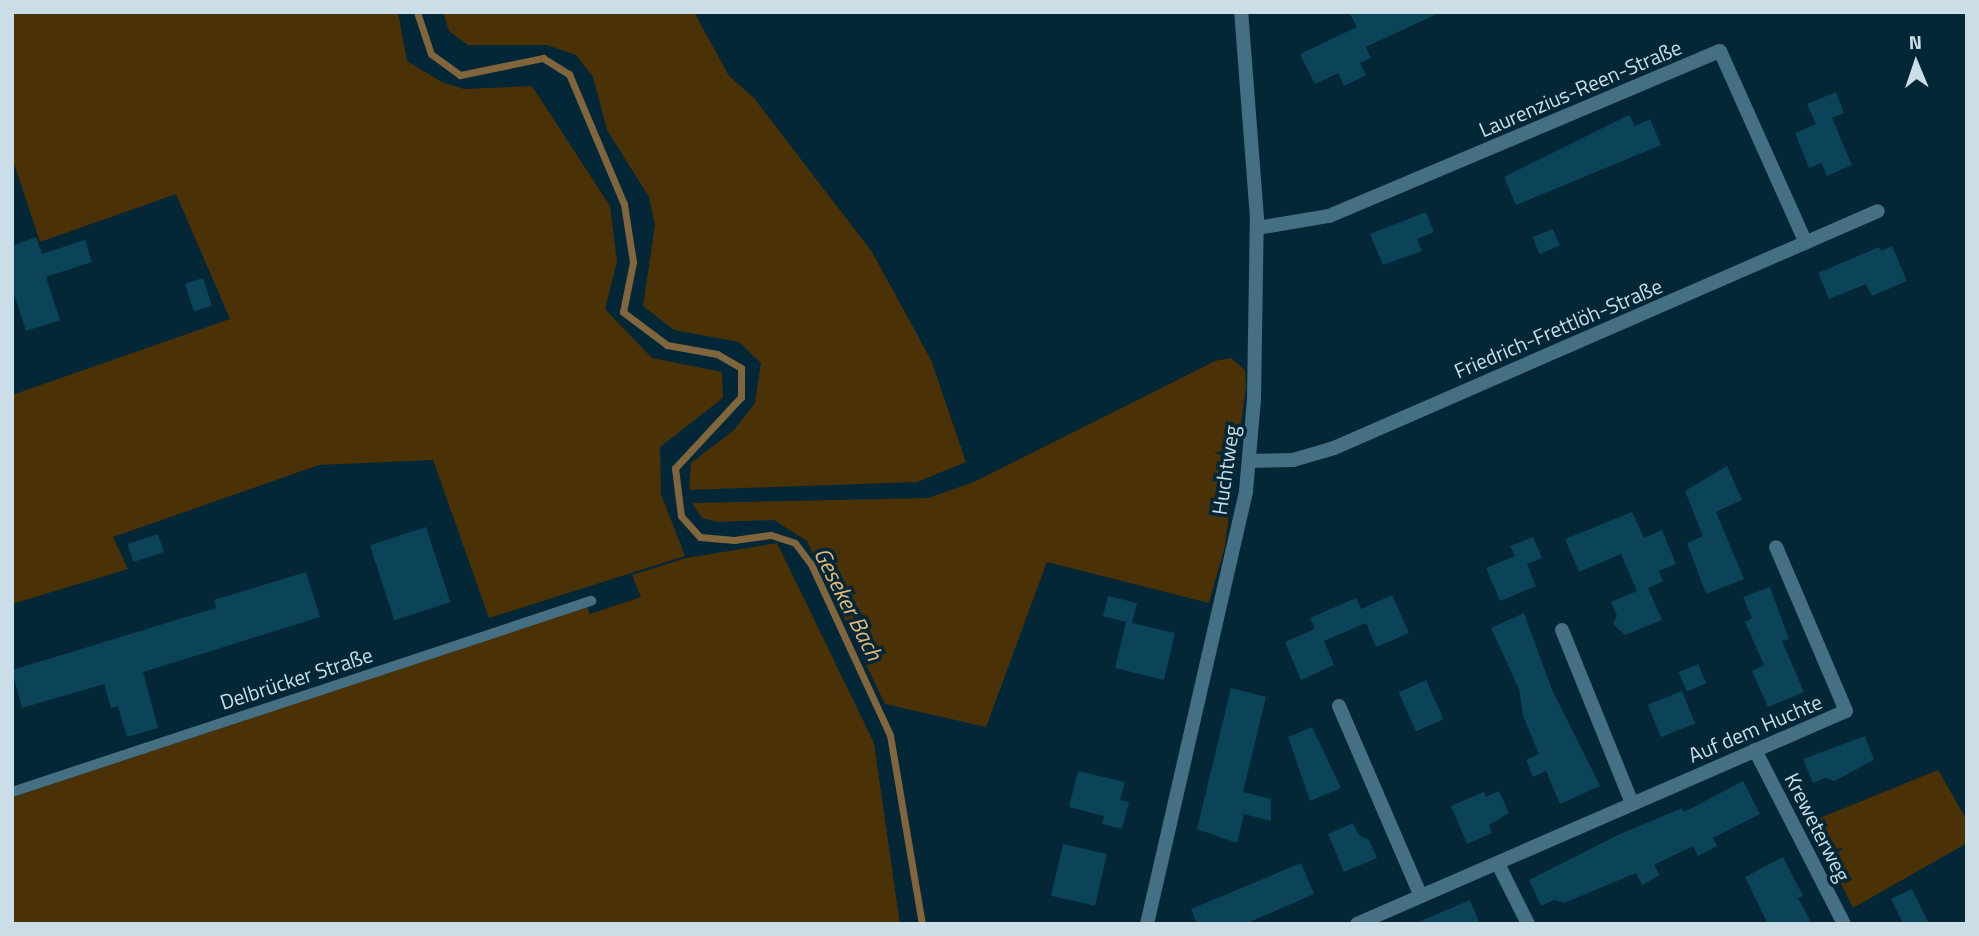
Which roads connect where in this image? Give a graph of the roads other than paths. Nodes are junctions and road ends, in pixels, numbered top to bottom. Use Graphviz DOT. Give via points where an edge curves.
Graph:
graph roads {
  1 [pos="1241,12"];
  2 [pos="1878,211"];
  3 [pos="1257,228"];
  4 [pos="1806,243"];
  5 [pos="1249,461"];
  6 [pos="1776,547"];
  7 [pos="591,601"];
  8 [pos="1562,630"];
  9 [pos="1339,706"];
  10 [pos="1755,750"];
  11 [pos="12,792"];
  12 [pos="1632,803"];
  13 [pos="1498,864"];
  14 [pos="1421,896"];
  15 [pos="1147,924"];
  16 [pos="1357,924"];
  17 [pos="1528,924"];
  18 [pos="1844,924"];
  1 -- 3 [label="street, Huchtweg"];
  2 -- 4 [label="street, Friedrich-Frettlöh-Straße"];
  3 -- 4 [label="street, Laurenzius-Reen-Straße" via="1329,216 1720,51"];
  3 -- 5 [label="street, Huchtweg"];
  4 -- 5 [label="street, Friedrich-Frettlöh-Straße" via="1334,448 1293,460"];
  5 -- 15 [label="street, Huchtweg" via="1215,636"];
  6 -- 10 [label="street, Auf dem Huchte" via="1846,711"];
  7 -- 11 [label="lane, Delbrücker Straße"];
  8 -- 12 [label="street"];
  9 -- 14 [label="street"];
  10 -- 12 [label="street, Auf dem Huchte"];
  10 -- 18 [label="street, Kreweterweg"];
  12 -- 13 [label="street, Auf dem Huchte"];
  13 -- 14 [label="street, Auf dem Huchte"];
  13 -- 17 [label="street"];
  14 -- 16 [label="street, Auf dem Huchte"];
}
